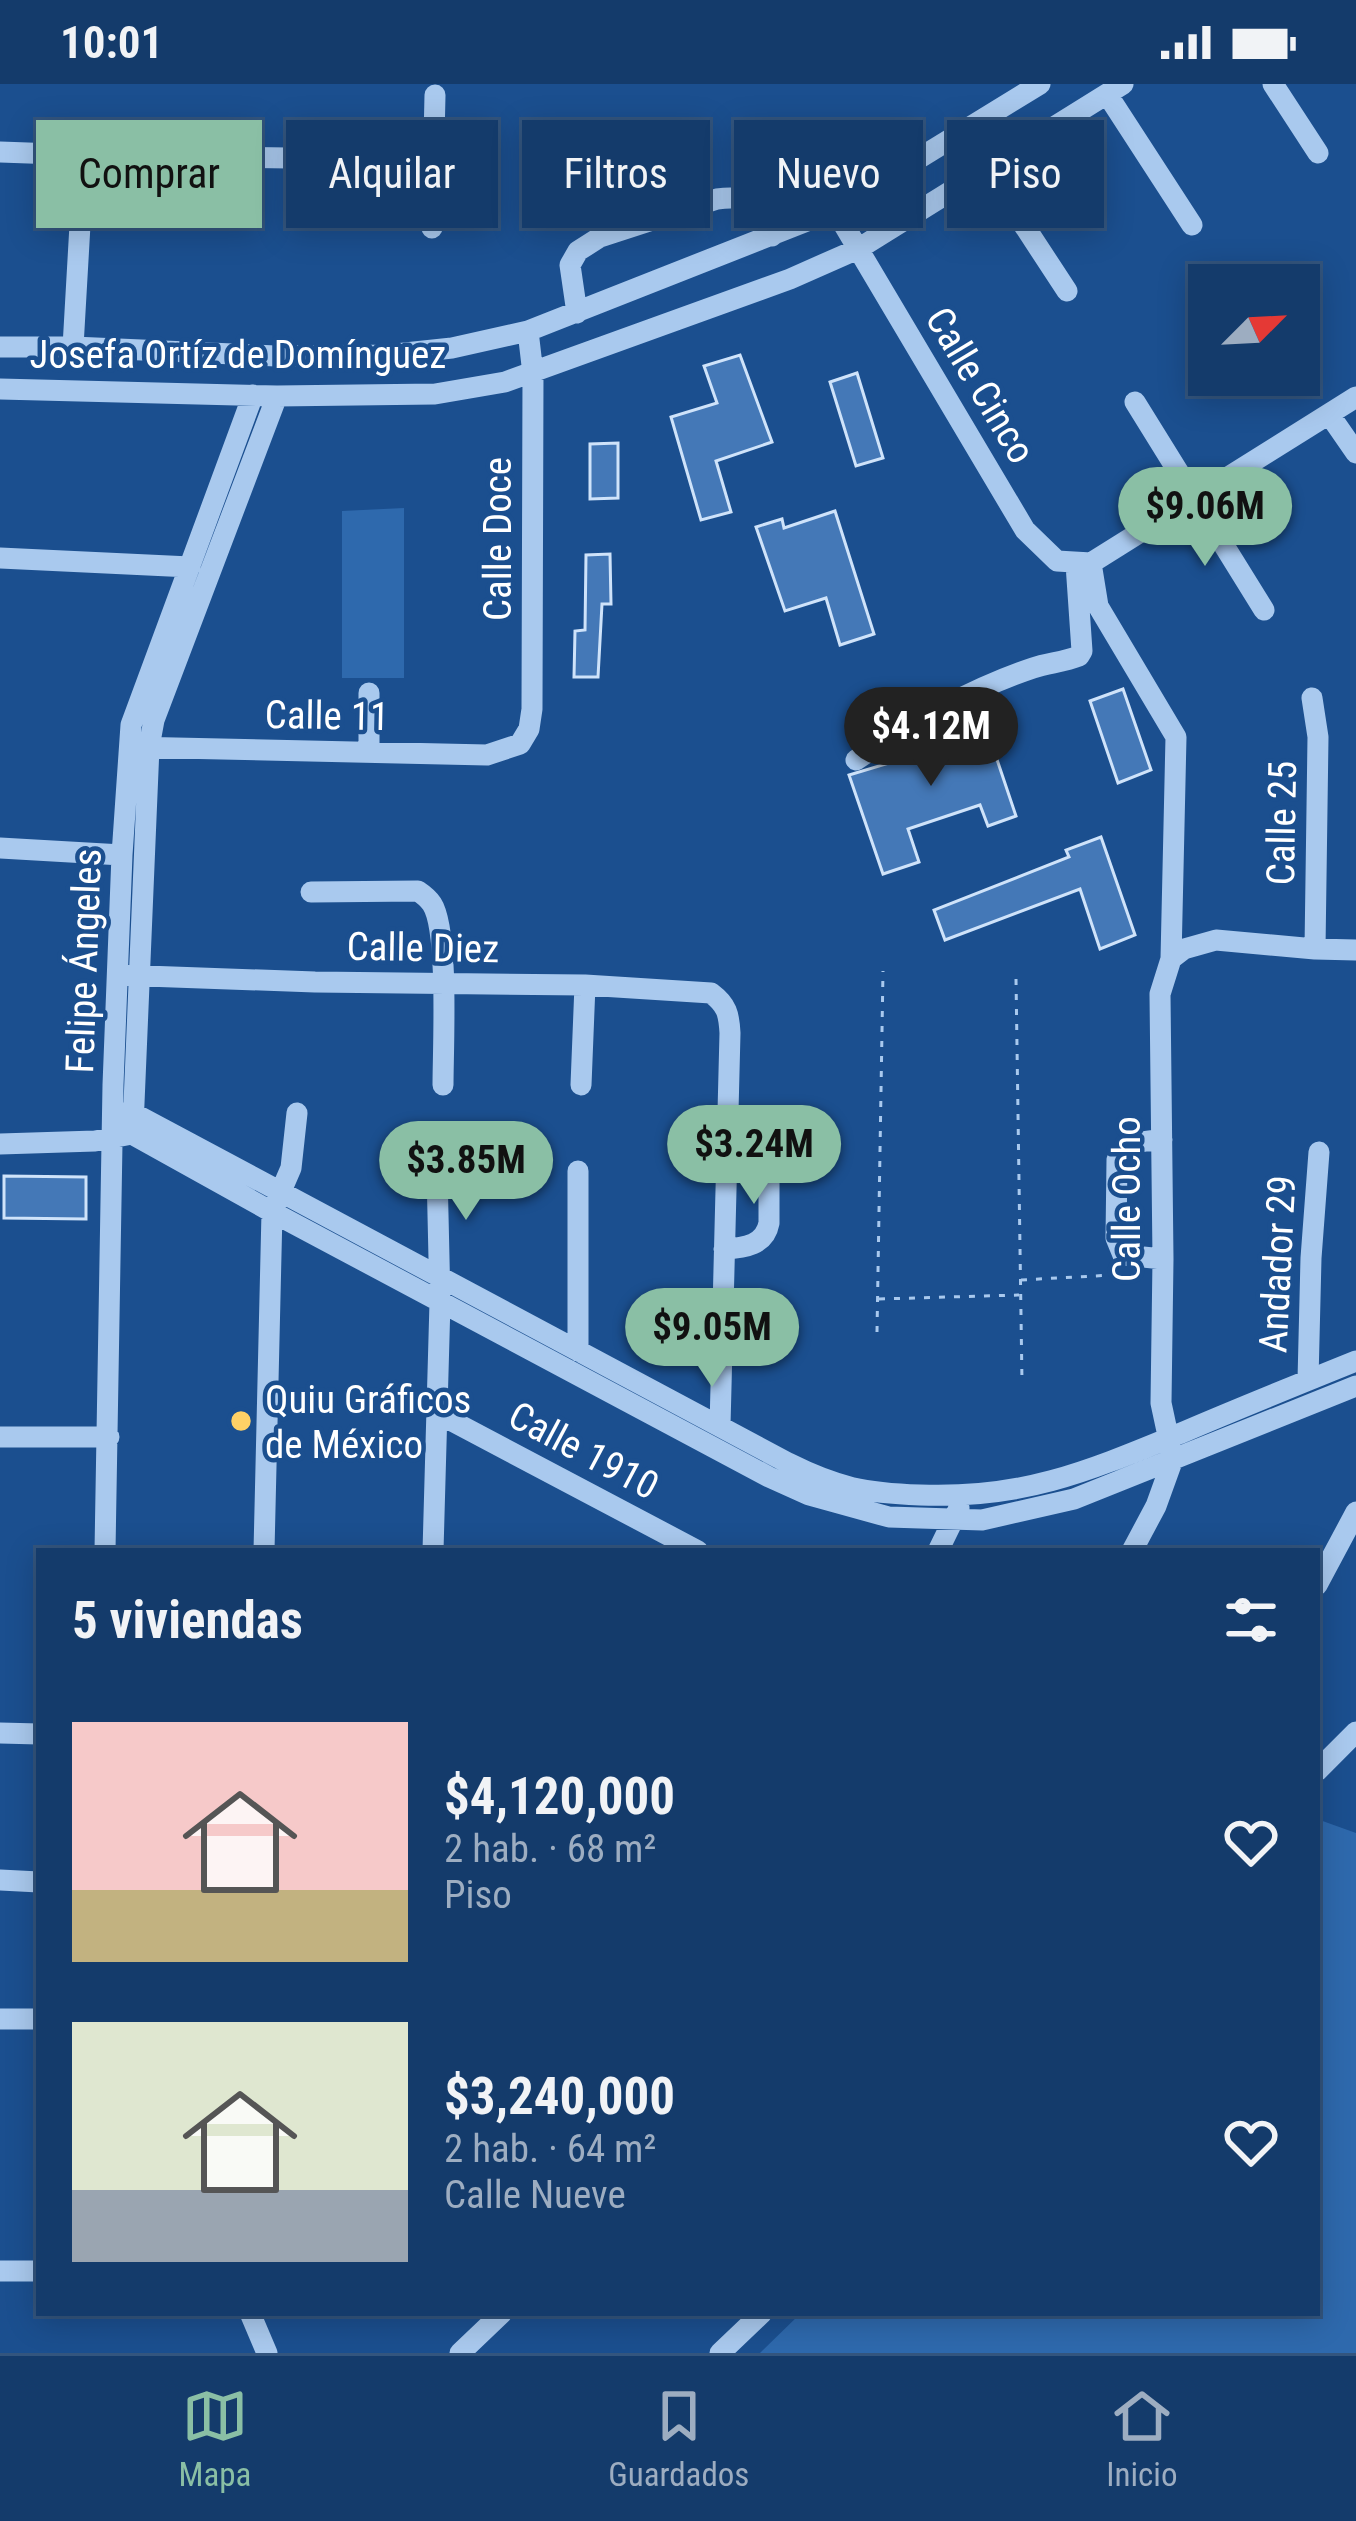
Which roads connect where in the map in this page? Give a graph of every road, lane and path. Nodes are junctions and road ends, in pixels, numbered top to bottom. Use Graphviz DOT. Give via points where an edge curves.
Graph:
graph roads {
  1 [pos="1040,84"];
  2 [pos="1274,84"];
  3 [pos="1115,89"];
  4 [pos="435,95"];
  5 [pos="434,120"];
  6 [pos="1065,120"];
  7 [pos="0,152"];
  8 [pos="36,153"];
  9 [pos="1318,153"];
  10 [pos="923,156"];
  11 [pos="947,194"];
  12 [pos="1192,225"];
  13 [pos="80,228"];
  14 [pos="791,228"];
  15 [pos="846,228"];
  16 [pos="1026,228"];
  17 [pos="772,236"];
  18 [pos="858,249"];
  19 [pos="1067,291"];
  20 [pos="577,313"];
  21 [pos="528,331"];
  22 [pos="73,346"];
  23 [pos="35,347"];
  24 [pos="3,348"];
  25 [pos="533,374"];
  26 [pos="1,389"];
  27 [pos="32,390"];
  28 [pos="253,395"];
  29 [pos="277,396"];
  30 [pos="1356,397"];
  31 [pos="1135,402"];
  32 [pos="1329,414"];
  33 [pos="1354,447"];
  34 [pos="1196,499"];
  35 [pos="0,558"];
  36 [pos="1083,564"];
  37 [pos="190,567"];
  38 [pos="1264,610"];
  39 [pos="369,693"];
  40 [pos="1312,698"];
  41 [pos="520,744"];
  42 [pos="140,747"];
  43 [pos="369,752"];
  44 [pos="856,760"];
  45 [pos="0,848"];
  46 [pos="122,855"];
  47 [pos="311,892"];
  48 [pos="1315,949"];
  49 [pos="1356,950"];
  50 [pos="1171,959"];
  51 [pos="883,971"];
  52 [pos="128,975"];
  53 [pos="1016,979"];
  54 [pos="444,984"];
  55 [pos="585,985"];
  56 [pos="442,1084"];
  57 [pos="581,1085"];
  58 [pos="297,1113"];
  59 [pos="122,1124"];
  60 [pos="727,1134"];
  61 [pos="1162,1140"];
  62 [pos="0,1144"];
  63 [pos="1319,1152"];
  64 [pos="437,1171"];
  65 [pos="578,1171"];
  66 [pos="277,1202"];
  67 [pos="724,1249"];
  68 [pos="1163,1259"];
  69 [pos="1115,1274"];
  70 [pos="437,1276"];
  71 [pos="1021,1280"];
  72 [pos="1021,1295"];
  73 [pos="877,1299"];
  74 [pos="440,1302"];
  75 [pos="877,1332"];
  76 [pos="578,1351"];
  77 [pos="1356,1360"];
  78 [pos="1308,1380"];
  79 [pos="1022,1382"];
  80 [pos="1356,1386"];
  81 [pos="437,1413"];
  82 [pos="720,1426"];
  83 [pos="0,1437"];
  84 [pos="109,1437"];
  85 [pos="1170,1449"];
  86 [pos="963,1497"];
  87 [pos="1356,1512"];
  88 [pos="955,1520"];
  89 [pos="106,1548"];
  90 [pos="264,1548"];
  91 [pos="434,1548"];
  92 [pos="692,1548"];
  93 [pos="940,1548"];
  94 [pos="1134,1548"];
  95 [pos="1320,1579"];
  96 [pos="1356,1732"];
  97 [pos="0,1733"];
  98 [pos="36,1734"];
  99 [pos="1320,1768"];
  100 [pos="0,1880"];
  101 [pos="36,1882"];
  102 [pos="0,2019"];
  103 [pos="36,2019"];
  104 [pos="0,2271"];
  105 [pos="36,2271"];
  106 [pos="251,2316"];
  107 [pos="499,2316"];
  108 [pos="759,2316"];
  109 [pos="267,2353"];
  110 [pos="460,2353"];
  111 [pos="720,2353"];
  1 -- 10 [label="street, Josefa Ortíz de Domínguez"];
  2 -- 9 [label="street"];
  3 -- 6 [label="street, Josefa Ortíz de Domínguez"];
  3 -- 12 [label="street"];
  4 -- 5 [label="street"];
  7 -- 8 [label="street"];
  11 -- 18 [label="street, Josefa Ortíz de Domínguez"];
  13 -- 22 [label="street"];
  14 -- 17 [label="street, Josefa Ortíz de Domínguez"];
  15 -- 18 [label="street, Calle Cinco"];
  16 -- 19 [label="street"];
  17 -- 20 [label="street, Josefa Ortíz de Domínguez"];
  17 -- 20 [label="street" via="758,209 738,196 601,237 570,265"];
  18 -- 25 [label="street, Josefa Ortíz de Domínguez"];
  18 -- 36 [label="street, Calle Cinco" via="1025,530 1057,561"];
  20 -- 21 [label="street, Josefa Ortíz de Domínguez"];
  21 -- 22 [label="street, Josefa Ortíz de Domínguez" via="386,355"];
  21 -- 25 [label="street, Calle Doce"];
  22 -- 23 [label="street, Josefa Ortíz de Domínguez"];
  23 -- 24 [label="street, Josefa Ortíz de Domínguez"];
  23 -- 27 [label="street"];
  24 -- 26 [label="street"];
  25 -- 29 [label="street, Josefa Ortíz de Domínguez" via="435,394"];
  25 -- 41 [label="street, Calle Doce" via="532,709"];
  26 -- 27 [label="street, Josefa Ortíz de Domínguez"];
  27 -- 28 [label="street, Josefa Ortíz de Domínguez"];
  28 -- 29 [label="street, Josefa Ortíz de Domínguez"];
  28 -- 37 [label="street, Felipe Ángeles"];
  29 -- 42 [label="street, Felipe Ángeles"];
  30 -- 32 [label="street"];
  31 -- 34 [label="street"];
  32 -- 33 [label="street"];
  32 -- 34 [label="street"];
  34 -- 36 [label="street"];
  34 -- 38 [label="street"];
  35 -- 37 [label="street"];
  36 -- 44 [label="street" via="1078,656 979,691"];
  36 -- 50 [label="street, Calle Ocho" via="1098,606 1176,737"];
  37 -- 42 [label="street, Felipe Ángeles" via="135,709"];
  39 -- 43 [label="street"];
  40 -- 48 [label="street, Calle 25"];
  41 -- 43 [label="street, Calle 11" via="487,755"];
  42 -- 43 [label="street, Calle 11"];
  42 -- 46 [label="street, Felipe Ángeles"];
  42 -- 52 [label="street, Felipe Ángeles"];
  45 -- 46 [label="street"];
  46 -- 52 [label="street, Felipe Ángeles"];
  47 -- 54 [label="street" via="418,891 438,916"];
  48 -- 49 [label="street"];
  48 -- 50 [label="street" via="1216,940"];
  50 -- 61 [label="street, Calle Ocho" via="1160,994"];
  51 -- 73 [label="path"];
  52 -- 54 [label="street, Calle Diez"];
  52 -- 59 [label="street, Felipe Ángeles"];
  53 -- 71 [label="path"];
  54 -- 55 [label="street, Calle Diez"];
  54 -- 56 [label="street"];
  55 -- 57 [label="street"];
  55 -- 60 [label="street, Calle Diez" via="697,990 723,1002 730,1033"];
  58 -- 66 [label="street" via="291,1168"];
  59 -- 62 [label="street" via="80,1142"];
  59 -- 66 [label="street"];
  59 -- 84 [label="street, Felipe Ángeles"];
  60 -- 67 [label="street"];
  60 -- 67 [label="street" via="766,1146 769,1223 761,1240"];
  61 -- 68 [label="street, Calle Ocho"];
  61 -- 68 [label="street" via="1121,1150 1116,1238 1124,1255"];
  63 -- 78 [label="street, Andador 29"];
  64 -- 70 [label="street"];
  65 -- 76 [label="street"];
  66 -- 70 [label="street"];
  66 -- 74 [label="street"];
  66 -- 90 [label="street"];
  67 -- 82 [label="street"];
  68 -- 85 [label="street, Calle Ocho" via="1160,1403"];
  69 -- 71 [label="path"];
  70 -- 74 [label="street"];
  70 -- 76 [label="street"];
  71 -- 72 [label="path"];
  72 -- 73 [label="path"];
  72 -- 79 [label="path"];
  73 -- 75 [label="path"];
  74 -- 81 [label="street"];
  74 -- 88 [label="street" via="809,1495 889,1517"];
  76 -- 82 [label="street"];
  77 -- 78 [label="street"];
  78 -- 85 [label="street"];
  80 -- 85 [label="street"];
  81 -- 91 [label="street"];
  81 -- 92 [label="street, Calle 1910"];
  82 -- 86 [label="street" via="844,1488"];
  83 -- 84 [label="street"];
  84 -- 89 [label="street, Felipe Ángeles"];
  85 -- 86 [label="street"];
  85 -- 88 [label="street" via="1074,1499"];
  85 -- 94 [label="street" via="1156,1506"];
  86 -- 88 [label="street"];
  87 -- 95 [label="street"];
  88 -- 93 [label="street"];
  96 -- 99 [label="street"];
  97 -- 98 [label="street"];
  100 -- 101 [label="street"];
  102 -- 103 [label="street"];
  104 -- 105 [label="street"];
  106 -- 109 [label="street"];
  107 -- 110 [label="street"];
  108 -- 111 [label="street"];
}
